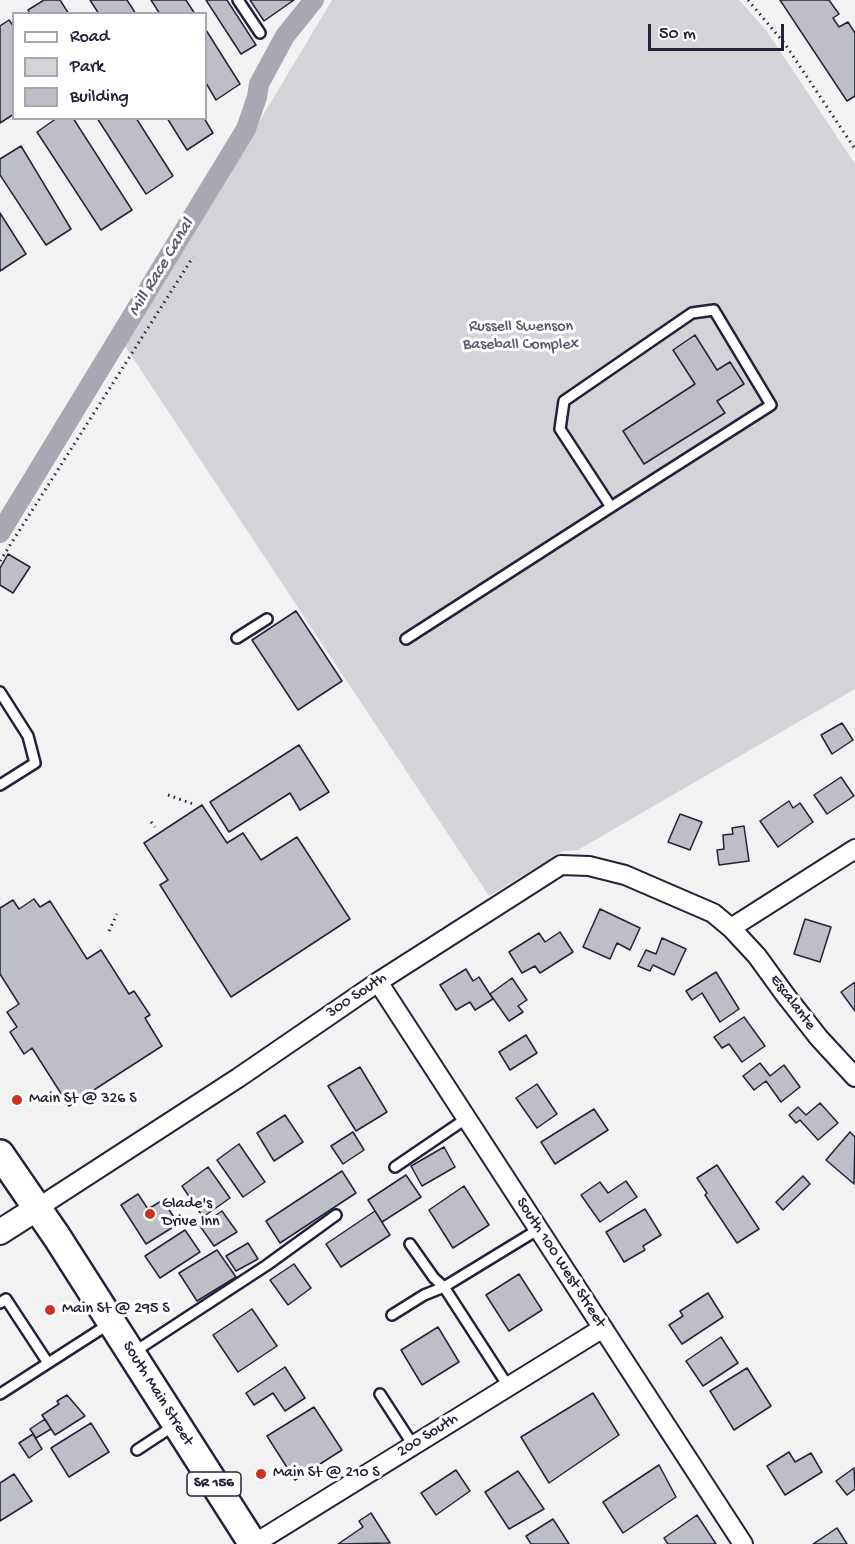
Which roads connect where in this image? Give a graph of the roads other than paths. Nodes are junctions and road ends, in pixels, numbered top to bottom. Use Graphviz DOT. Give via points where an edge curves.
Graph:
graph roads {
  1 [pos="238,0"];
  2 [pos="260,33"];
  3 [pos="611,507"];
  4 [pos="267,619"];
  5 [pos="237,639"];
  6 [pos="406,639"];
  7 [pos="0,692"];
  8 [pos="0,784"];
  9 [pos="855,849"];
  10 [pos="731,928"];
  11 [pos="378,982"];
  12 [pos="855,1077"];
  13 [pos="466,1118"];
  14 [pos="0,1154"];
  15 [pos="395,1167"];
  16 [pos="36,1209"];
  17 [pos="336,1215"];
  18 [pos="539,1229"];
  19 [pos="0,1232"];
  20 [pos="410,1244"];
  21 [pos="444,1287"];
  22 [pos="0,1303"];
  23 [pos="392,1315"];
  24 [pos="111,1323"];
  25 [pos="603,1328"];
  26 [pos="132,1353"];
  27 [pos="48,1363"];
  28 [pos="508,1386"];
  29 [pos="0,1394"];
  30 [pos="380,1394"];
  31 [pos="176,1425"];
  32 [pos="413,1445"];
  33 [pos="137,1450"];
  34 [pos="254,1544"];
  35 [pos="743,1544"];
  1 -- 2 [label="lane"];
  3 -- 3 [label="lane" via="771,405 714,310 692,313 564,401 560,429"];
  3 -- 6 [label="lane"];
  4 -- 5 [label="lane"];
  7 -- 8 [label="lane" via="28,736 35,763"];
  9 -- 10 [label="street"];
  10 -- 11 [label="street, 300 South" via="699,906 625,875 589,866 561,865"];
  10 -- 12 [label="street, Escalante"];
  11 -- 13 [label="street, South 100 West Street"];
  11 -- 16 [label="street, 300 South"];
  13 -- 15 [label="lane"];
  13 -- 18 [label="street, South 100 West Street"];
  14 -- 16 [label="main road, South Main Street"];
  16 -- 19 [label="main road, 300 South"];
  16 -- 24 [label="main road, South Main Street / SR 156"];
  17 -- 26 [label="lane"];
  18 -- 21 [label="lane"];
  18 -- 25 [label="street, South 100 West Street"];
  20 -- 21 [label="lane"];
  21 -- 23 [label="lane" via="424,1294"];
  21 -- 28 [label="lane"];
  22 -- 27 [label="lane" via="6,1299"];
  24 -- 26 [label="main road, South Main Street / SR 156"];
  24 -- 27 [label="lane"];
  25 -- 28 [label="street, 200 South"];
  25 -- 35 [label="street, South 100 West Street"];
  26 -- 31 [label="main road, South Main Street / SR 156"];
  27 -- 29 [label="lane"];
  28 -- 32 [label="street, 200 South"];
  30 -- 32 [label="lane"];
  31 -- 33 [label="lane"];
  31 -- 34 [label="main road, South Main Street / SR 156"];
  32 -- 34 [label="street, 200 South"];
}
